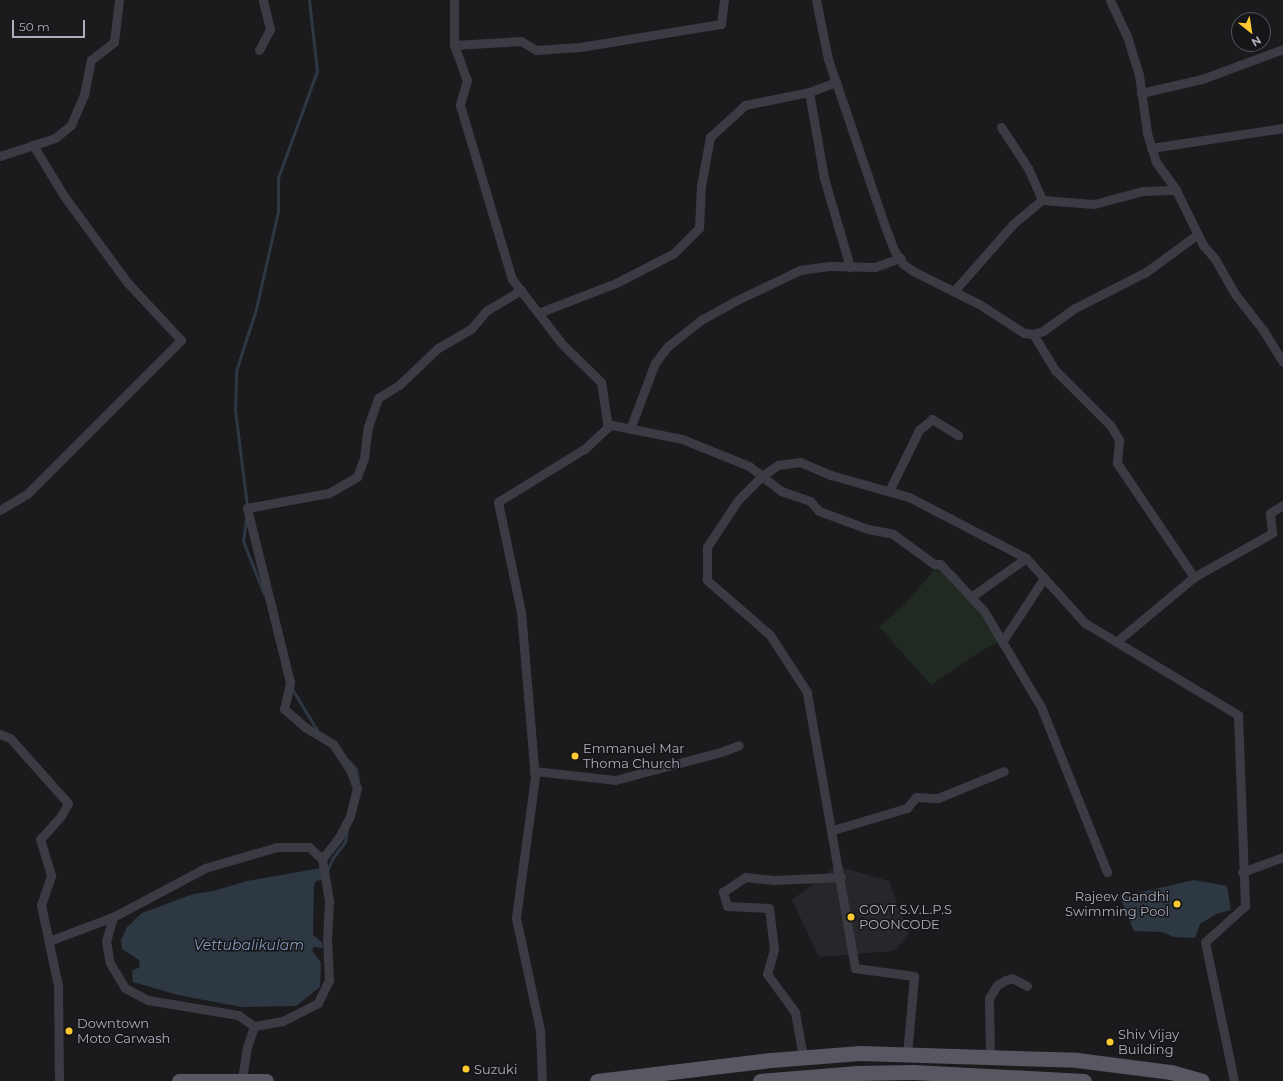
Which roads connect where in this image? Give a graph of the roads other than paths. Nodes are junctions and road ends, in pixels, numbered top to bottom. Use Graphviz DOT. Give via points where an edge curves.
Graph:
graph roads {
  1 [pos="119,0"];
  2 [pos="263,0"];
  3 [pos="454,0"];
  4 [pos="724,0"];
  5 [pos="816,0"];
  6 [pos="1110,0"];
  7 [pos="454,45"];
  8 [pos="1283,49"];
  9 [pos="259,50"];
  10 [pos="836,82"];
  11 [pos="809,92"];
  12 [pos="1141,93"];
  13 [pos="1001,127"];
  14 [pos="1283,128"];
  15 [pos="33,145"];
  16 [pos="1151,148"];
  17 [pos="0,156"];
  18 [pos="1176,190"];
  19 [pos="1042,200"];
  20 [pos="1198,234"];
  21 [pos="900,258"];
  22 [pos="850,267"];
  23 [pos="521,290"];
  24 [pos="954,291"];
  25 [pos="538,313"];
  26 [pos="1033,334"];
  27 [pos="1283,362"];
  28 [pos="607,424"];
  29 [pos="630,429"];
  30 [pos="958,435"];
  31 [pos="762,476"];
  32 [pos="889,491"];
  33 [pos="1283,505"];
  34 [pos="0,510"];
  35 [pos="1026,558"];
  36 [pos="1194,577"];
  37 [pos="1044,578"];
  38 [pos="971,597"];
  39 [pos="1002,642"];
  40 [pos="1116,642"];
  41 [pos="0,734"];
  42 [pos="739,745"];
  43 [pos="534,771"];
  44 [pos="1004,771"];
  45 [pos="833,830"];
  46 [pos="1283,857"];
  47 [pos="322,859"];
  48 [pos="1107,872"];
  49 [pos="1242,872"];
  50 [pos="841,877"];
  51 [pos="113,918"];
  52 [pos="49,941"];
  53 [pos="1027,986"];
  54 [pos="254,1026"];
  55 [pos="907,1055"];
  56 [pos="990,1056"];
  57 [pos="803,1057"];
  58 [pos="1017,1079"];
  59 [pos="242,1080"];
  60 [pos="59,1081"];
  61 [pos="178,1081"];
  62 [pos="266,1081"];
  63 [pos="542,1081"];
  64 [pos="597,1081"];
  65 [pos="760,1081"];
  66 [pos="1084,1081"];
  67 [pos="1202,1081"];
  68 [pos="1234,1081"];
  1 -- 15 [label="street" via="114,42 91,60 84,95 71,125 55,138"];
  2 -- 9 [label="street" via="270,29"];
  3 -- 7 [label="street"];
  4 -- 7 [label="street" via="720,24 580,47 536,50 521,41"];
  5 -- 10 [label="street" via="821,31"];
  6 -- 12 [label="street" via="1127,36"];
  7 -- 23 [label="street" via="467,80 460,105 512,279"];
  8 -- 12 [label="street" via="1202,79"];
  10 -- 11 [label="street"];
  10 -- 21 [label="street" via="886,229"];
  11 -- 22 [label="street" via="824,178"];
  11 -- 25 [label="street" via="745,105 710,137 701,186 699,228 674,253 616,283"];
  12 -- 16 [label="street"];
  13 -- 19 [label="street" via="1028,168"];
  14 -- 16 [label="street"];
  15 -- 17 [label="street"];
  15 -- 34 [label="street" via="64,196 126,282 182,340 27,494"];
  16 -- 18 [label="street" via="1156,162"];
  18 -- 19 [label="street" via="1142,191 1094,204"];
  18 -- 20 [label="street"];
  19 -- 24 [label="street" via="1013,224"];
  20 -- 26 [label="street" via="1146,272 1075,308 1043,331"];
  20 -- 27 [label="street" via="1235,294 1263,330"];
  21 -- 22 [label="street" via="875,267"];
  21 -- 24 [label="street" via="912,271"];
  22 -- 29 [label="street" via="830,266 800,270 701,320 667,347 655,363"];
  23 -- 25 [label="street"];
  23 -- 47 [label="street" via="486,311 471,329 438,348 399,385 378,398 368,427 364,458 357,477 329,493 247,508 290,682 284,709 305,727 332,744 350,770 357,788 350,816 339,837"];
  24 -- 26 [label="street" via="1024,333"];
  25 -- 28 [label="street" via="562,344 601,382"];
  26 -- 36 [label="street" via="1055,370 1111,426 1119,440 1118,463"];
  28 -- 29 [label="street"];
  28 -- 43 [label="street" via="608,427 584,448 498,502 521,612"];
  29 -- 31 [label="street" via="682,439 749,466"];
  30 -- 32 [label="street" via="932,419 919,430"];
  31 -- 32 [label="street" via="778,465 800,462 830,475"];
  31 -- 38 [label="street" via="781,491 810,501 819,511 868,529 893,534 934,564 940,564"];
  31 -- 45 [label="street" via="738,500 707,547 707,580 770,635 806,692"];
  32 -- 35 [label="street" via="909,497"];
  33 -- 36 [label="street" via="1270,513 1272,533"];
  35 -- 37 [label="street"];
  35 -- 38 [label="street"];
  36 -- 40 [label="street"];
  37 -- 39 [label="street"];
  37 -- 40 [label="street" via="1085,623"];
  38 -- 39 [label="street" via="984,611"];
  39 -- 48 [label="street" via="1041,707"];
  40 -- 49 [label="street" via="1238,715"];
  41 -- 52 [label="street" via="10,738 68,803 40,839 51,876 41,905"];
  42 -- 43 [label="street" via="615,780"];
  43 -- 63 [label="street" via="516,918 540,1030"];
  44 -- 45 [label="street" via="938,798 916,797 907,808"];
  45 -- 50 [label="street"];
  46 -- 49 [label="street"];
  47 -- 51 [label="street" via="309,847 277,847 248,855 200,871"];
  47 -- 54 [label="street" via="329,901 329,980 318,1003 283,1021"];
  49 -- 68 [label="street" via="1245,906 1205,942"];
  50 -- 55 [label="street" via="855,968 914,976"];
  50 -- 57 [label="street" via="773,880 746,877 723,892 727,906 769,908 774,949 767,974 795,1012"];
  51 -- 52 [label="street"];
  51 -- 54 [label="street" via="106,941 110,963 125,988 148,1000 238,1015"];
  52 -- 60 [label="street" via="58,986"];
  53 -- 56 [label="street" via="1012,978 997,985 989,998"];
  54 -- 59 [label="street" via="247,1047"];
  55 -- 56 [label="main road"];
  55 -- 57 [label="main road" via="860,1053"];
  56 -- 67 [label="main road" via="1077,1060 1171,1072"];
  57 -- 64 [label="main road"];
  58 -- 65 [label="main road" via="912,1072 858,1073"];
  58 -- 66 [label="main road"];
  59 -- 61 [label="main road"];
  59 -- 62 [label="main road"];
}
